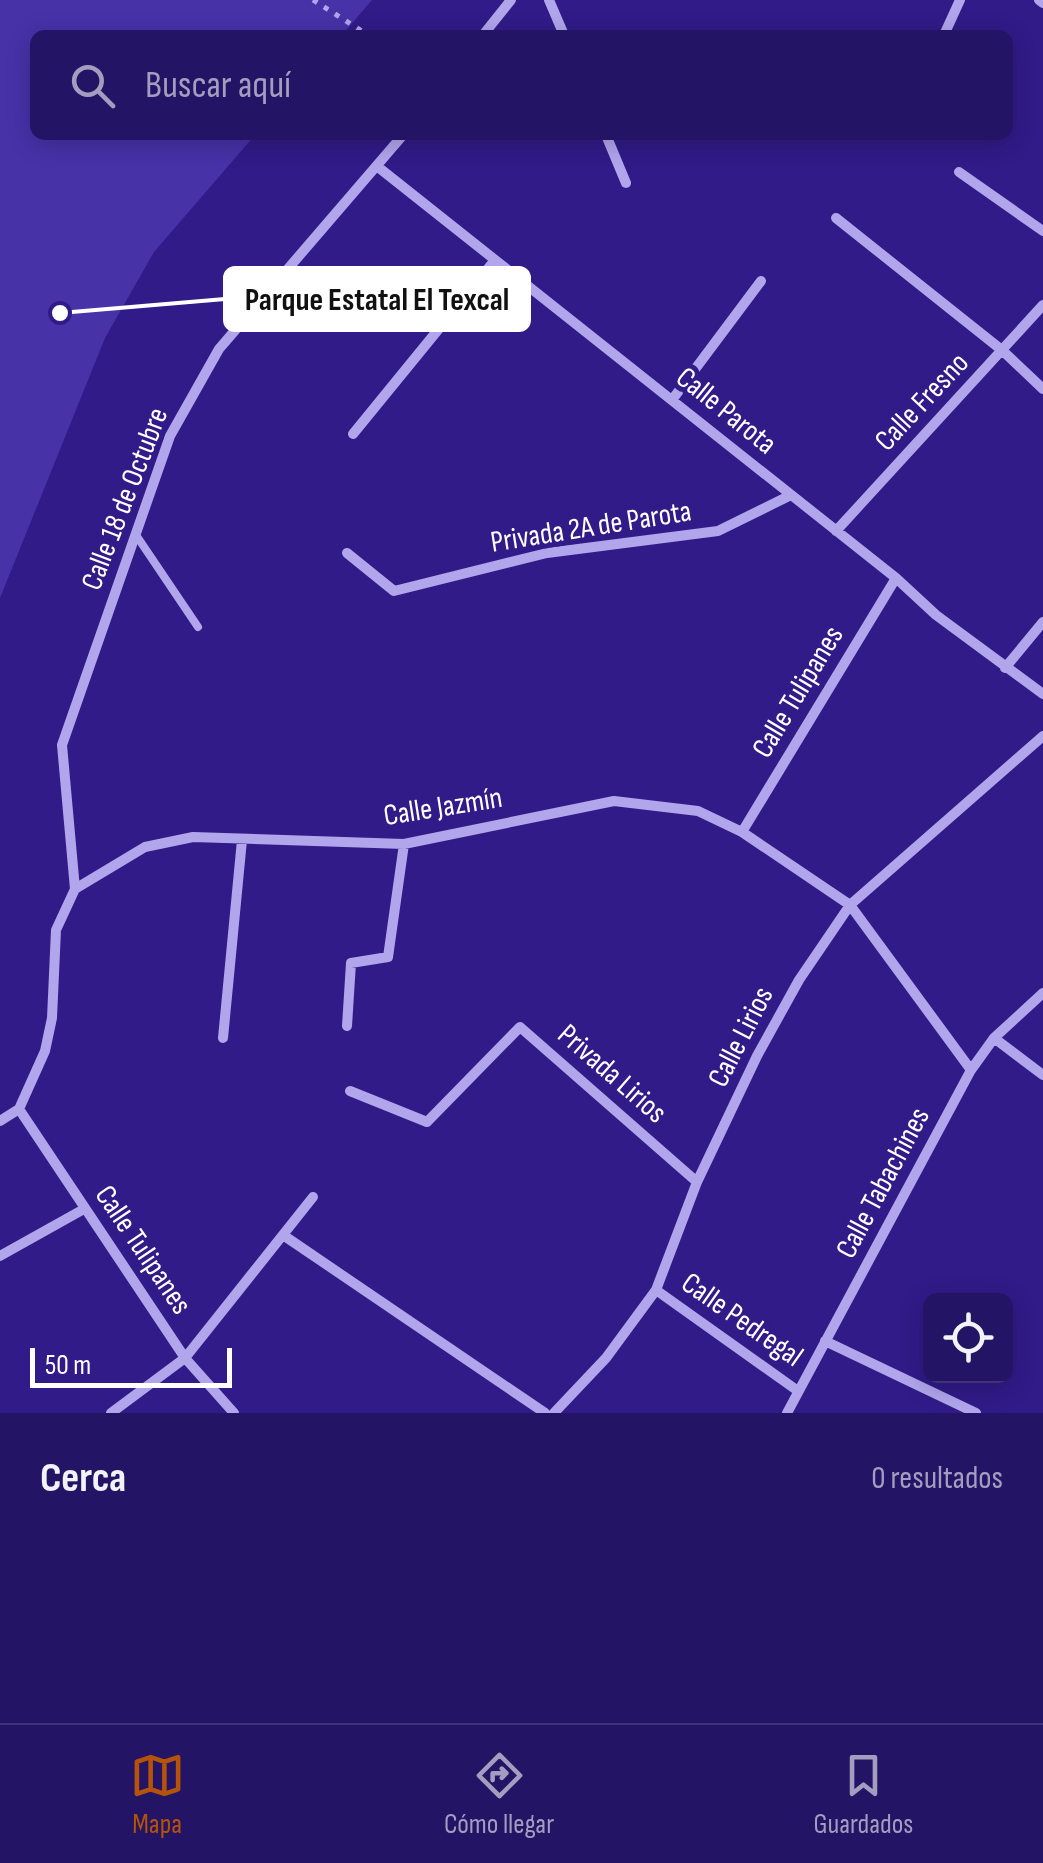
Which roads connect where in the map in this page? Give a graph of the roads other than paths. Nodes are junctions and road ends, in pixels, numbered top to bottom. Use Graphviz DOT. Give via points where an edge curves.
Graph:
graph roads {
  1 [pos="511,0"];
  2 [pos="549,0"];
  3 [pos="960,0"];
  4 [pos="487,30"];
  5 [pos="562,30"];
  6 [pos="946,30"];
  7 [pos="399,140"];
  8 [pos="608,140"];
  9 [pos="378,167"];
  10 [pos="958,172"];
  11 [pos="626,183"];
  12 [pos="836,218"];
  13 [pos="1043,231"];
  14 [pos="495,260"];
  15 [pos="761,281"];
  16 [pos="1043,305"];
  17 [pos="1003,351"];
  18 [pos="1043,388"];
  19 [pos="672,400"];
  20 [pos="353,434"];
  21 [pos="791,495"];
  22 [pos="836,531"];
  23 [pos="135,534"];
  24 [pos="347,554"];
  25 [pos="896,578"];
  26 [pos="1043,622"];
  27 [pos="198,627"];
  28 [pos="1005,668"];
  29 [pos="1043,694"];
  30 [pos="1043,736"];
  31 [pos="742,832"];
  32 [pos="242,840"];
  33 [pos="404,844"];
  34 [pos="75,889"];
  35 [pos="850,905"];
  36 [pos="1043,993"];
  37 [pos="347,1026"];
  38 [pos="223,1038"];
  39 [pos="994,1038"];
  40 [pos="971,1070"];
  41 [pos="1043,1075"];
  42 [pos="350,1091"];
  43 [pos="19,1109"];
  44 [pos="0,1121"];
  45 [pos="697,1182"];
  46 [pos="314,1197"];
  47 [pos="84,1208"];
  48 [pos="283,1235"];
  49 [pos="0,1256"];
  50 [pos="656,1290"];
  51 [pos="825,1341"];
  52 [pos="185,1358"];
  53 [pos="798,1391"];
  54 [pos="230,1412"];
  55 [pos="111,1413"];
  56 [pos="545,1413"];
  57 [pos="554,1413"];
  58 [pos="787,1413"];
  59 [pos="976,1413"];
  1 -- 4 [label="street"];
  2 -- 5 [label="street"];
  3 -- 6 [label="street"];
  7 -- 9 [label="street, Calle 18 de Octubre"];
  8 -- 11 [label="street"];
  9 -- 14 [label="street, Calle Parota"];
  9 -- 23 [label="street, Calle 18 de Octubre" via="219,350 170,436"];
  10 -- 13 [label="street"];
  12 -- 17 [label="street"];
  14 -- 19 [label="street, Calle Parota"];
  14 -- 20 [label="street"];
  15 -- 19 [label="street"];
  16 -- 17 [label="street, Calle Fresno"];
  17 -- 18 [label="street"];
  17 -- 22 [label="street, Calle Fresno"];
  19 -- 21 [label="street, Calle Parota"];
  21 -- 22 [label="street, Calle Parota"];
  21 -- 24 [label="street, Privada 2A de Parota" via="718,531 548,554 394,592"];
  22 -- 25 [label="street, Calle Parota"];
  23 -- 27 [label="lane"];
  23 -- 34 [label="street, Calle 18 de Octubre" via="62,745"];
  25 -- 28 [label="street, Calle Parota"];
  25 -- 31 [label="street, Calle Tulipanes"];
  26 -- 28 [label="street"];
  28 -- 29 [label="street, Calle Parota"];
  30 -- 35 [label="street, Calle Lirios"];
  31 -- 33 [label="street, Calle Jazmín" via="698,810 614,800"];
  31 -- 35 [label="street, Calle Jazmín"];
  32 -- 33 [label="street, Calle Jazmín"];
  32 -- 34 [label="street, Calle Jazmín" via="193,837 145,847"];
  32 -- 38 [label="street"];
  33 -- 37 [label="street" via="388,957 351,963"];
  34 -- 43 [label="street" via="56,930 45,1051"];
  35 -- 40 [label="street, Calle Jazmín"];
  35 -- 45 [label="street, Calle Lirios" via="798,980"];
  36 -- 39 [label="street, Calle Tabachines"];
  39 -- 40 [label="street, Calle Tabachines"];
  39 -- 41 [label="street"];
  40 -- 51 [label="street, Calle Tabachines"];
  42 -- 45 [label="street, Privada Lirios" via="427,1122 520,1028"];
  43 -- 44 [label="street"];
  43 -- 47 [label="street, Calle Tulipanes"];
  45 -- 50 [label="street, Calle Lirios"];
  46 -- 48 [label="street"];
  47 -- 49 [label="street"];
  47 -- 52 [label="street, Calle Tulipanes"];
  48 -- 52 [label="street"];
  48 -- 56 [label="street"];
  50 -- 53 [label="street, Calle Pedregal"];
  50 -- 57 [label="street, Calle Lirios"];
  51 -- 53 [label="street, Calle Tabachines"];
  51 -- 59 [label="street"];
  52 -- 54 [label="street, Calle Tulipanes"];
  52 -- 55 [label="street"];
  53 -- 58 [label="street, Calle Tabachines"];
}
